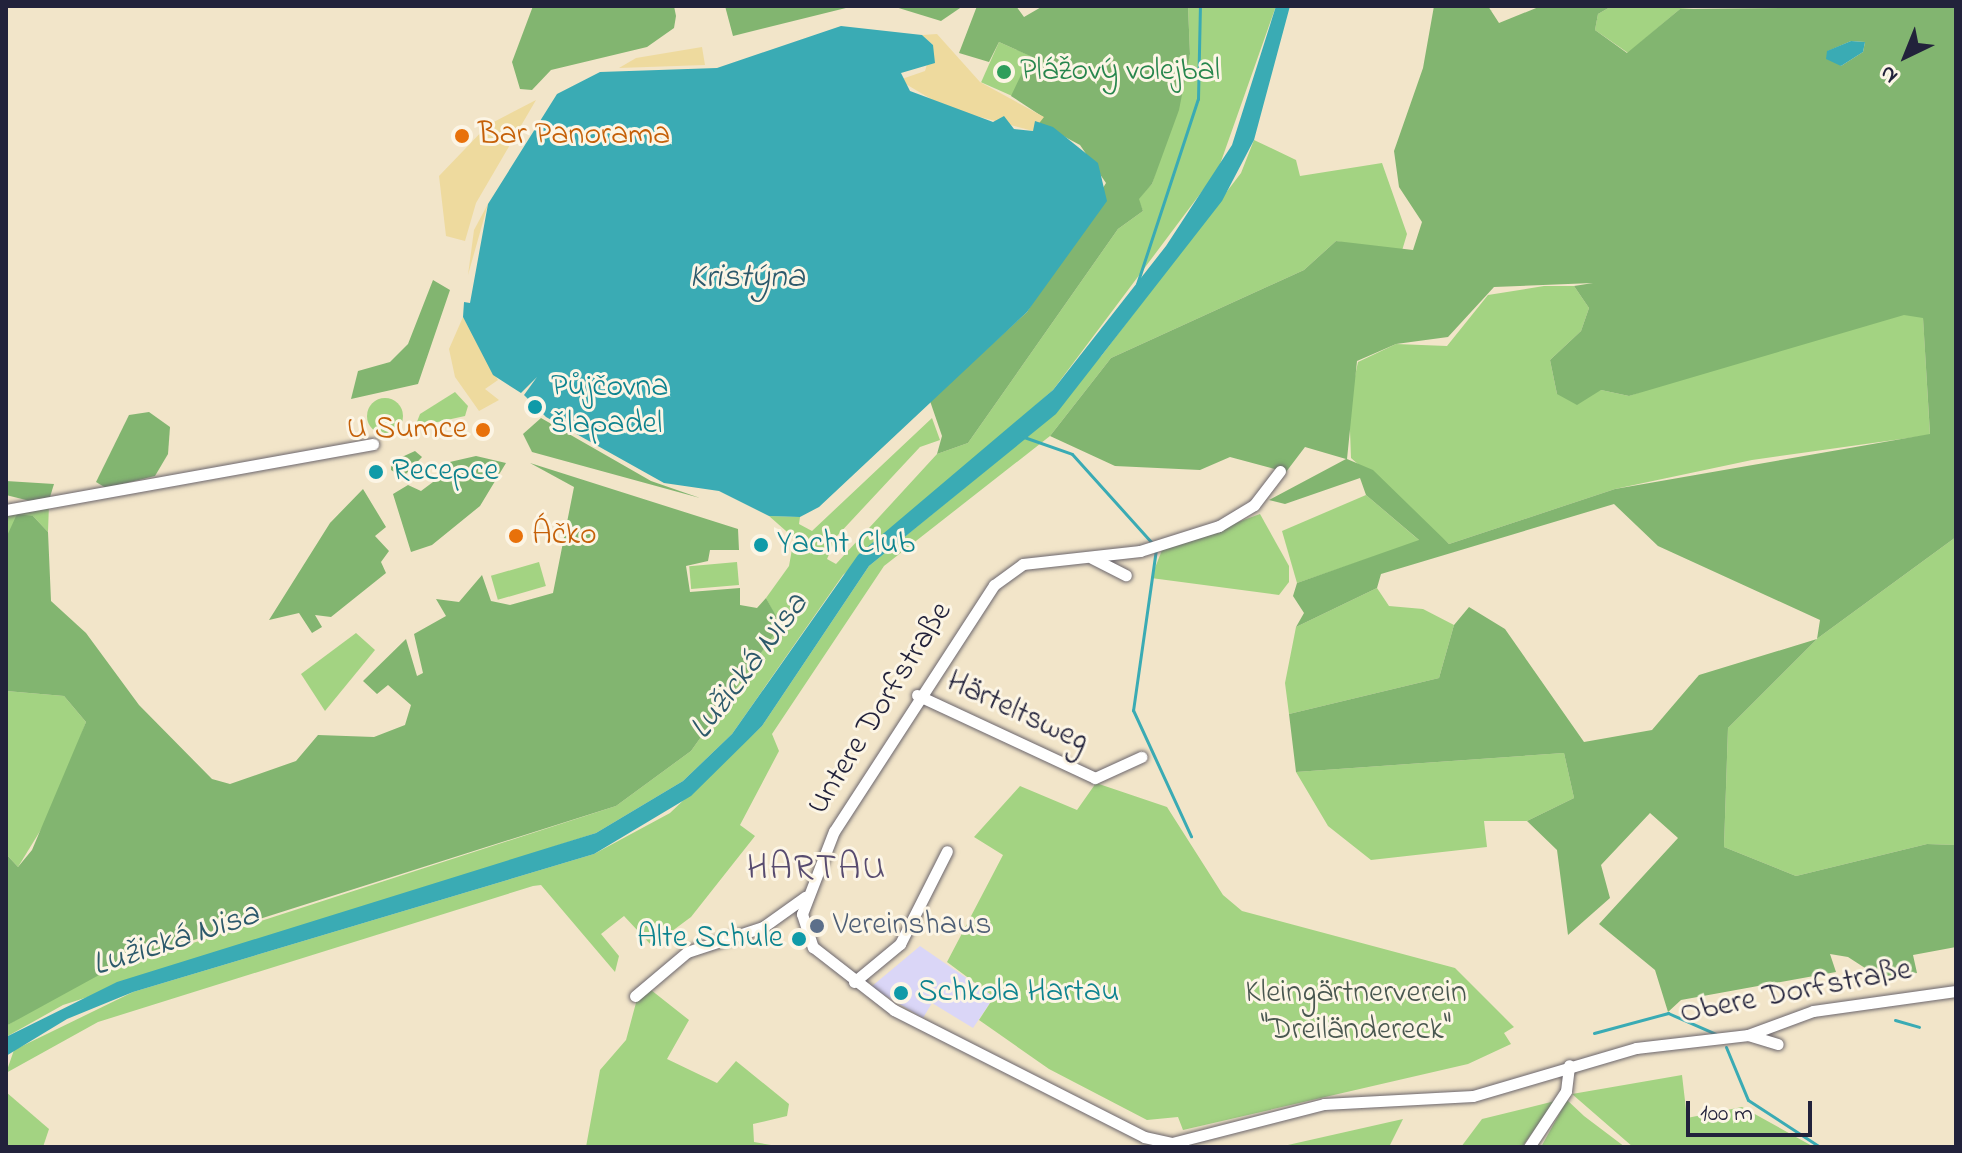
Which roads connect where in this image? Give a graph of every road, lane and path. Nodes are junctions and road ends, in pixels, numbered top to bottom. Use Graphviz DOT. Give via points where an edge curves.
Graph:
graph roads {
  1 [pos="373,444"];
  2 [pos="1280,471"];
  3 [pos="6,510"];
  4 [pos="1091,558"];
  5 [pos="1126,575"];
  6 [pos="917,695"];
  7 [pos="1141,757"];
  8 [pos="947,851"];
  9 [pos="806,896"];
  10 [pos="781,917"];
  11 [pos="802,929"];
  12 [pos="854,982"];
  13 [pos="1956,991"];
  14 [pos="635,996"];
  15 [pos="1748,1035"];
  16 [pos="1778,1044"];
  17 [pos="1569,1065"];
  18 [pos="1146,1142"];
  19 [pos="1177,1145"];
  20 [pos="1529,1147"];
  1 -- 3 [label="street"];
  2 -- 4 [label="street, Untere Dorfstraße" via="1254,505 1233,520 1154,546"];
  4 -- 5 [label="street"];
  4 -- 6 [label="street, Untere Dorfstraße" via="1031,562 1003,575"];
  6 -- 7 [label="street, Härteltsweg" via="1095,778"];
  6 -- 9 [label="street, Untere Dorfstraße" via="834,831"];
  8 -- 12 [label="street" via="900,944"];
  9 -- 10 [label="street"];
  9 -- 11 [label="street, Untere Dorfstraße"];
  10 -- 11 [label="street"];
  10 -- 14 [label="street" via="700,945"];
  11 -- 12 [label="street"];
  12 -- 18 [label="street" via="894,1010"];
  13 -- 15 [label="street, Obere Dorfstraße" via="1813,1011"];
  15 -- 16 [label="street"];
  15 -- 17 [label="street, Obere Dorfstraße" via="1654,1045"];
  17 -- 19 [label="street, Obere Dorfstraße" via="1473,1096 1324,1104"];
  17 -- 20 [label="street" via="1566,1091"];
  18 -- 19 [label="street"];
}
